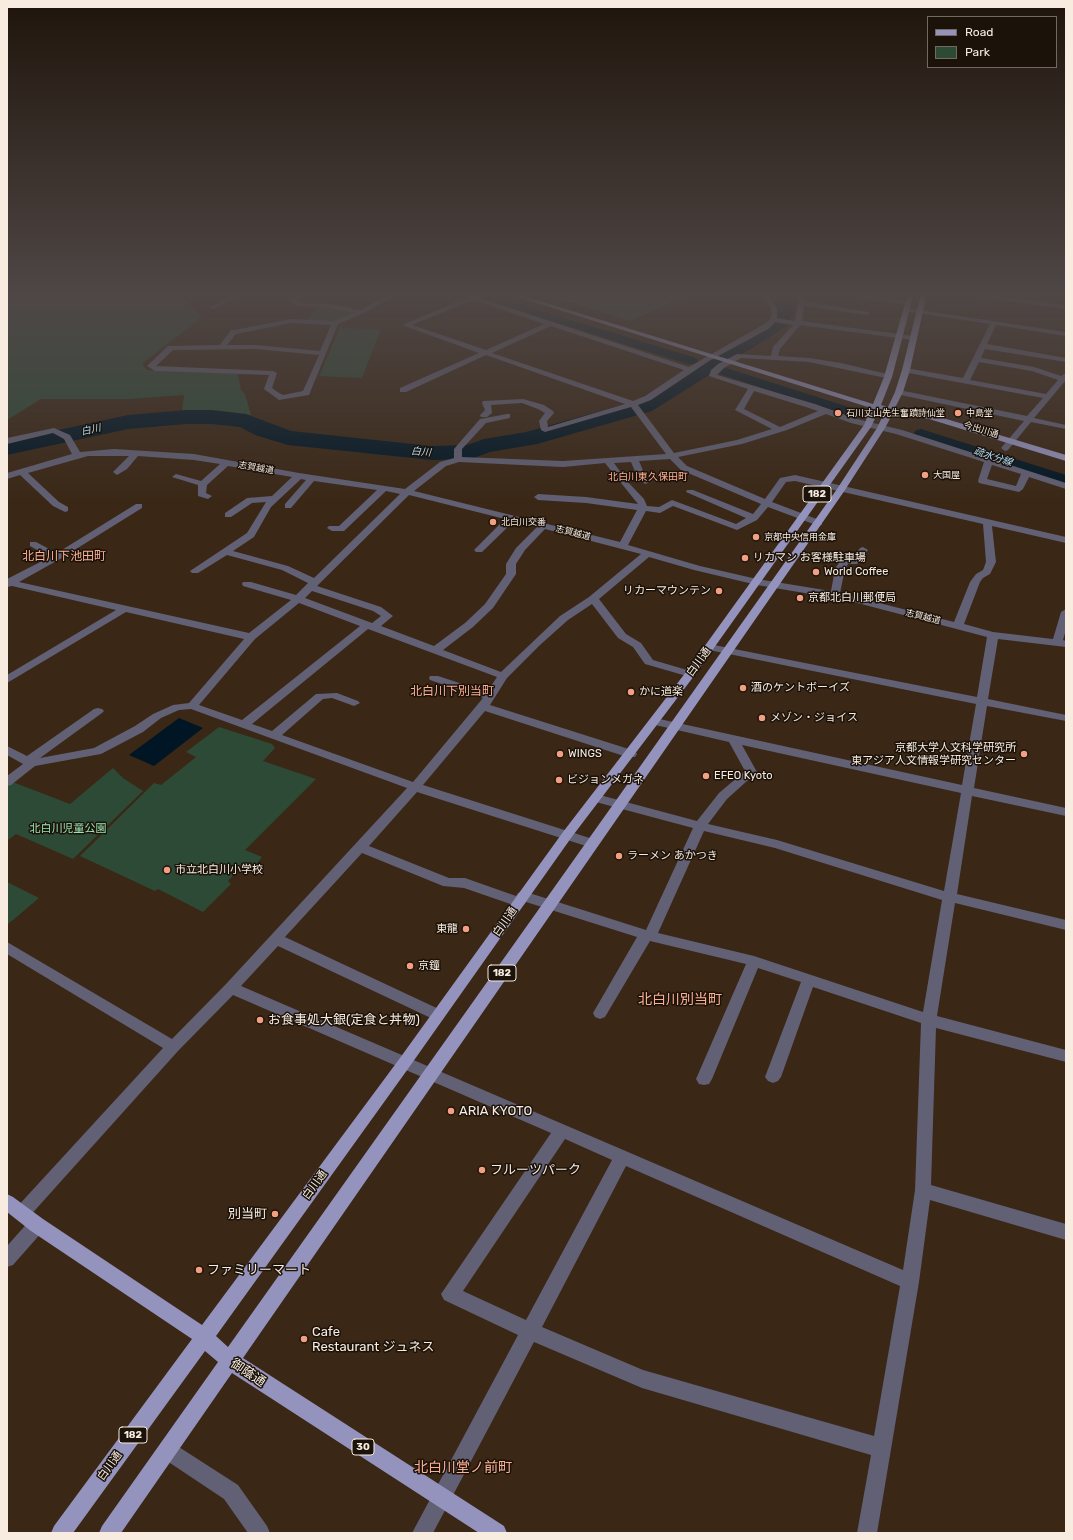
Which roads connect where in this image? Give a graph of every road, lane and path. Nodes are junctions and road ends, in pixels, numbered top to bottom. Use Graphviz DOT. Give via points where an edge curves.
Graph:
graph roads {
  1 [pos="152,365"];
  2 [pos="317,365"];
  3 [pos="460,365"];
  4 [pos="516,365"];
  5 [pos="675,365"];
  6 [pos="700,365"];
  7 [pos="722,365"];
  8 [pos="739,365"];
  9 [pos="840,365"];
  10 [pos="891,365"];
  11 [pos="907,365"];
  12 [pos="973,365"];
  13 [pos="1010,365"];
  14 [pos="691,370"];
  15 [pos="906,370"];
  16 [pos="888,376"];
  17 [pos="1064,377"];
  18 [pos="966,381"];
  19 [pos="752,388"];
  20 [pos="403,390"];
  21 [pos="899,392"];
  22 [pos="1046,396"];
  23 [pos="635,407"];
  24 [pos="876,407"];
  25 [pos="890,410"];
  26 [pos="825,412"];
  27 [pos="485,416"];
  28 [pos="508,416"];
  29 [pos="1028,419"];
  30 [pos="868,424"];
  31 [pos="1066,427"];
  32 [pos="881,428"];
  33 [pos="779,429"];
  34 [pos="7,441"];
  35 [pos="1007,445"];
  36 [pos="136,453"];
  37 [pos="77,455"];
  38 [pos="458,455"];
  39 [pos="672,456"];
  40 [pos="1066,458"];
  41 [pos="634,459"];
  42 [pos="608,461"];
  43 [pos="989,461"];
  44 [pos="226,462"];
  45 [pos="1066,467"];
  46 [pos="22,472"];
  47 [pos="117,472"];
  48 [pos="1026,473"];
  49 [pos="7,476"];
  50 [pos="299,476"];
  51 [pos="176,477"];
  52 [pos="312,478"];
  53 [pos="646,481"];
  54 [pos="203,484"];
  55 [pos="824,485"];
  56 [pos="1066,486"];
  57 [pos="382,489"];
  58 [pos="841,490"];
  59 [pos="407,492"];
  60 [pos="690,492"];
  61 [pos="208,496"];
  62 [pos="538,496"];
  63 [pos="273,499"];
  64 [pos="766,503"];
  65 [pos="140,506"];
  66 [pos="288,506"];
  67 [pos="643,507"];
  68 [pos="65,509"];
  69 [pos="228,516"];
  70 [pos="801,517"];
  71 [pos="512,518"];
  72 [pos="754,518"];
  73 [pos="987,522"];
  74 [pos="819,523"];
  75 [pos="542,526"];
  76 [pos="332,528"];
  77 [pos="1066,540"];
  78 [pos="32,544"];
  79 [pos="624,546"];
  80 [pos="479,550"];
  81 [pos="863,550"];
  82 [pos="227,552"];
  83 [pos="648,553"];
  84 [pos="57,557"];
  85 [pos="195,571"];
  86 [pos="757,582"];
  87 [pos="8,583"];
  88 [pos="247,584"];
  89 [pos="311,584"];
  90 [pos="773,585"];
  91 [pos="835,595"];
  92 [pos="298,599"];
  93 [pos="593,600"];
  94 [pos="124,609"];
  95 [pos="1066,612"];
  96 [pos="370,626"];
  97 [pos="958,626"];
  98 [pos="993,635"];
  99 [pos="251,637"];
  100 [pos="1061,644"];
  101 [pos="709,648"];
  102 [pos="436,651"];
  103 [pos="728,651"];
  104 [pos="690,674"];
  105 [pos="503,676"];
  106 [pos="434,678"];
  107 [pos="7,680"];
  108 [pos="486,701"];
  109 [pos="982,701"];
  110 [pos="354,703"];
  111 [pos="192,706"];
  112 [pos="98,711"];
  113 [pos="1066,718"];
  114 [pos="655,722"];
  115 [pos="243,725"];
  116 [pos="674,726"];
  117 [pos="274,736"];
  118 [pos="733,739"];
  119 [pos="7,750"];
  120 [pos="631,754"];
  121 [pos="29,762"];
  122 [pos="7,782"];
  123 [pos="415,787"];
  124 [pos="967,790"];
  125 [pos="596,798"];
  126 [pos="618,805"];
  127 [pos="1066,812"];
  128 [pos="700,826"];
  129 [pos="568,835"];
  130 [pos="592,843"];
  131 [pos="360,847"];
  132 [pos="949,897"];
  133 [pos="521,899"];
  134 [pos="550,906"];
  135 [pos="1066,924"];
  136 [pos="648,936"];
  137 [pos="276,938"];
  138 [pos="7,947"];
  139 [pos="754,961"];
  140 [pos="809,979"];
  141 [pos="231,988"];
  142 [pos="600,1013"];
  143 [pos="438,1015"];
  144 [pos="930,1020"];
  145 [pos="173,1047"];
  146 [pos="1066,1056"];
  147 [pos="405,1062"];
  148 [pos="430,1074"];
  149 [pos="773,1077"];
  150 [pos="704,1079"];
  151 [pos="562,1131"];
  152 [pos="622,1158"];
  153 [pos="923,1190"];
  154 [pos="7,1202"];
  155 [pos="22,1213"];
  156 [pos="37,1225"];
  157 [pos="1066,1232"];
  158 [pos="7,1259"];
  159 [pos="910,1282"];
  160 [pos="530,1331"];
  161 [pos="204,1337"];
  162 [pos="230,1361"];
  163 [pos="880,1448"];
  164 [pos="168,1450"];
  165 [pos="441,1498"];
  166 [pos="61,1533"];
  167 [pos="109,1533"];
  168 [pos="260,1533"];
  169 [pos="422,1533"];
  170 [pos="497,1533"];
  171 [pos="867,1533"];
  1 -- 2 [label="street" via="155,369 272,372 268,388 282,398 306,393"];
  3 -- 20 [label="street"];
  4 -- 23 [label="street"];
  5 -- 14 [label="street"];
  6 -- 14 [label="street"];
  7 -- 19 [label="street" via="713,376"];
  8 -- 24 [label="main road, 今出川通"];
  9 -- 16 [label="street"];
  10 -- 16 [label="main road, 白川通 / 182"];
  11 -- 15 [label="main road, 白川通 / 182"];
  12 -- 18 [label="street"];
  13 -- 17 [label="street"];
  14 -- 23 [label="street"];
  15 -- 18 [label="street"];
  15 -- 21 [label="main road, 白川通 / 182"];
  16 -- 24 [label="main road, 白川通 / 182"];
  17 -- 22 [label="street"];
  18 -- 22 [label="street"];
  19 -- 26 [label="street"];
  19 -- 33 [label="street" via="739,410"];
  21 -- 25 [label="main road, 白川通 / 182"];
  21 -- 29 [label="street"];
  22 -- 29 [label="street"];
  23 -- 27 [label="street" via="544,430 543,421 550,413 523,401 486,403 489,411"];
  23 -- 39 [label="street"];
  24 -- 25 [label="main road, 今出川通"];
  24 -- 30 [label="main road, 白川通 / 182"];
  25 -- 32 [label="main road, 白川通 / 182"];
  25 -- 35 [label="main road, 今出川通" via="923,423"];
  26 -- 30 [label="street"];
  26 -- 33 [label="street"];
  27 -- 28 [label="street"];
  27 -- 38 [label="street"];
  29 -- 31 [label="street"];
  29 -- 35 [label="street"];
  30 -- 32 [label="street"];
  30 -- 55 [label="main road, 白川通 / 182"];
  32 -- 43 [label="street"];
  32 -- 58 [label="main road, 白川通 / 182"];
  33 -- 39 [label="street" via="728,446"];
  34 -- 37 [label="street" via="54,430 67,438"];
  35 -- 40 [label="main road, 今出川通"];
  35 -- 45 [label="main road, 今出川通"];
  36 -- 37 [label="street, 志賀越道" via="102,452"];
  36 -- 44 [label="street, 志賀越道"];
  36 -- 47 [label="street"];
  37 -- 46 [label="street, 志賀越道"];
  38 -- 42 [label="street" via="545,464"];
  38 -- 59 [label="street" via="436,468"];
  39 -- 41 [label="street"];
  39 -- 64 [label="street" via="684,468"];
  41 -- 42 [label="street"];
  41 -- 53 [label="street"];
  42 -- 67 [label="street" via="641,501"];
  43 -- 48 [label="street"];
  43 -- 48 [label="street" via="982,481 1019,489"];
  44 -- 50 [label="street, 志賀越道"];
  44 -- 54 [label="street"];
  46 -- 49 [label="street, 志賀越道"];
  46 -- 68 [label="street" via="56,504"];
  48 -- 56 [label="street"];
  50 -- 52 [label="street, 志賀越道"];
  50 -- 63 [label="street"];
  51 -- 54 [label="street"];
  52 -- 57 [label="street, 志賀越道"];
  52 -- 66 [label="street"];
  54 -- 61 [label="street" via="201,494"];
  55 -- 58 [label="street"];
  55 -- 64 [label="street" via="788,478"];
  55 -- 70 [label="main road, 白川通 / 182"];
  57 -- 59 [label="street, 志賀越道"];
  57 -- 76 [label="street" via="341,529"];
  58 -- 73 [label="street"];
  58 -- 74 [label="main road, 白川通 / 182"];
  59 -- 71 [label="street, 志賀越道"];
  59 -- 89 [label="street"];
  60 -- 72 [label="street"];
  62 -- 67 [label="street"];
  63 -- 69 [label="street" via="250,500"];
  63 -- 82 [label="street" via="254,526 251,535"];
  64 -- 70 [label="street"];
  64 -- 72 [label="street"];
  65 -- 84 [label="street"];
  67 -- 72 [label="street" via="660,510 672,503 737,527"];
  67 -- 79 [label="street"];
  70 -- 74 [label="street"];
  70 -- 86 [label="main road, 白川通 / 182"];
  71 -- 75 [label="street, 志賀越道"];
  71 -- 80 [label="street"];
  73 -- 77 [label="street"];
  73 -- 97 [label="street" via="991,562 987,572 979,576 975,582"];
  74 -- 90 [label="main road, 白川通 / 182"];
  75 -- 79 [label="street, 志賀越道"];
  75 -- 102 [label="street" via="521,548 511,564 511,574 489,606"];
  78 -- 84 [label="street"];
  79 -- 83 [label="street, 志賀越道"];
  81 -- 91 [label="street" via="854,562 845,560 840,569"];
  82 -- 85 [label="street"];
  82 -- 89 [label="street" via="285,568"];
  83 -- 86 [label="street, 志賀越道"];
  83 -- 93 [label="street"];
  84 -- 87 [label="street"];
  86 -- 90 [label="street, 志賀越道"];
  86 -- 101 [label="main road, 白川通 / 182"];
  87 -- 94 [label="street"];
  88 -- 92 [label="street"];
  89 -- 92 [label="street"];
  89 -- 96 [label="street" via="377,609 388,616"];
  90 -- 91 [label="street, 志賀越道"];
  90 -- 103 [label="main road, 白川通 / 182"];
  91 -- 97 [label="street, 志賀越道"];
  92 -- 96 [label="street"];
  92 -- 99 [label="street"];
  93 -- 104 [label="street" via="622,636 637,645 649,662"];
  93 -- 105 [label="street" via="564,618"];
  94 -- 99 [label="street"];
  94 -- 107 [label="street"];
  95 -- 100 [label="street"];
  96 -- 102 [label="street"];
  96 -- 115 [label="street"];
  97 -- 98 [label="street, 志賀越道"];
  98 -- 100 [label="street, 志賀越道"];
  98 -- 109 [label="street"];
  99 -- 111 [label="street"];
  101 -- 103 [label="street"];
  101 -- 104 [label="main road, 白川通 / 182"];
  102 -- 105 [label="street"];
  103 -- 109 [label="street"];
  103 -- 116 [label="main road, 白川通 / 182"];
  104 -- 114 [label="main road, 白川通 / 182"];
  105 -- 108 [label="street"];
  106 -- 108 [label="street"];
  108 -- 120 [label="street"];
  108 -- 123 [label="street"];
  109 -- 113 [label="street"];
  109 -- 124 [label="street"];
  110 -- 117 [label="street" via="333,695 320,696"];
  111 -- 115 [label="street"];
  111 -- 121 [label="street" via="176,707 97,751"];
  112 -- 121 [label="street"];
  114 -- 116 [label="street"];
  114 -- 120 [label="main road, 白川通 / 182"];
  115 -- 117 [label="street"];
  116 -- 118 [label="street"];
  116 -- 126 [label="main road, 白川通 / 182"];
  117 -- 123 [label="street"];
  118 -- 124 [label="street"];
  118 -- 128 [label="street" via="751,772 723,796"];
  119 -- 121 [label="street"];
  120 -- 125 [label="main road, 白川通 / 182"];
  121 -- 122 [label="street"];
  123 -- 129 [label="street"];
  123 -- 131 [label="street"];
  124 -- 127 [label="street"];
  124 -- 132 [label="street"];
  125 -- 126 [label="street"];
  125 -- 129 [label="main road, 白川通 / 182"];
  126 -- 128 [label="street"];
  126 -- 130 [label="main road, 白川通 / 182"];
  128 -- 132 [label="street" via="777,844"];
  128 -- 136 [label="street"];
  129 -- 130 [label="street"];
  129 -- 133 [label="main road, 白川通 / 182"];
  130 -- 134 [label="main road, 白川通 / 182"];
  131 -- 133 [label="street" via="448,884 465,883"];
  131 -- 137 [label="street"];
  132 -- 135 [label="street"];
  132 -- 144 [label="street"];
  133 -- 134 [label="street"];
  133 -- 143 [label="main road, 白川通 / 182"];
  134 -- 136 [label="street"];
  134 -- 148 [label="main road, 白川通 / 182"];
  136 -- 139 [label="street"];
  136 -- 142 [label="street"];
  137 -- 141 [label="street"];
  137 -- 143 [label="street"];
  138 -- 145 [label="street"];
  139 -- 140 [label="street"];
  139 -- 150 [label="street"];
  140 -- 144 [label="street"];
  140 -- 149 [label="street"];
  141 -- 145 [label="street"];
  141 -- 147 [label="street"];
  143 -- 147 [label="main road, 白川通 / 182"];
  144 -- 146 [label="street"];
  144 -- 153 [label="street"];
  145 -- 155 [label="street"];
  147 -- 148 [label="street"];
  147 -- 161 [label="main road, 白川通 / 182"];
  148 -- 151 [label="street"];
  148 -- 162 [label="main road, 白川通 / 182"];
  151 -- 152 [label="street"];
  151 -- 160 [label="street" via="450,1294"];
  152 -- 159 [label="street"];
  152 -- 160 [label="street"];
  153 -- 157 [label="street"];
  153 -- 159 [label="street"];
  154 -- 155 [label="main road, 御蔭通 / 30"];
  155 -- 156 [label="main road, 御蔭通 / 30"];
  156 -- 158 [label="street"];
  156 -- 161 [label="main road, 御蔭通 / 30"];
  159 -- 163 [label="street"];
  160 -- 163 [label="street" via="642,1379"];
  160 -- 165 [label="street"];
  161 -- 162 [label="main road, 御蔭通 / 30"];
  161 -- 166 [label="main road, 白川通 / 182"];
  162 -- 164 [label="main road, 白川通 / 182"];
  162 -- 165 [label="main road, 御蔭通 / 30"];
  163 -- 171 [label="street"];
  164 -- 167 [label="main road, 白川通 / 182"];
  164 -- 168 [label="street" via="231,1492"];
  165 -- 169 [label="street"];
  165 -- 170 [label="main road, 御蔭通 / 30"];
}
